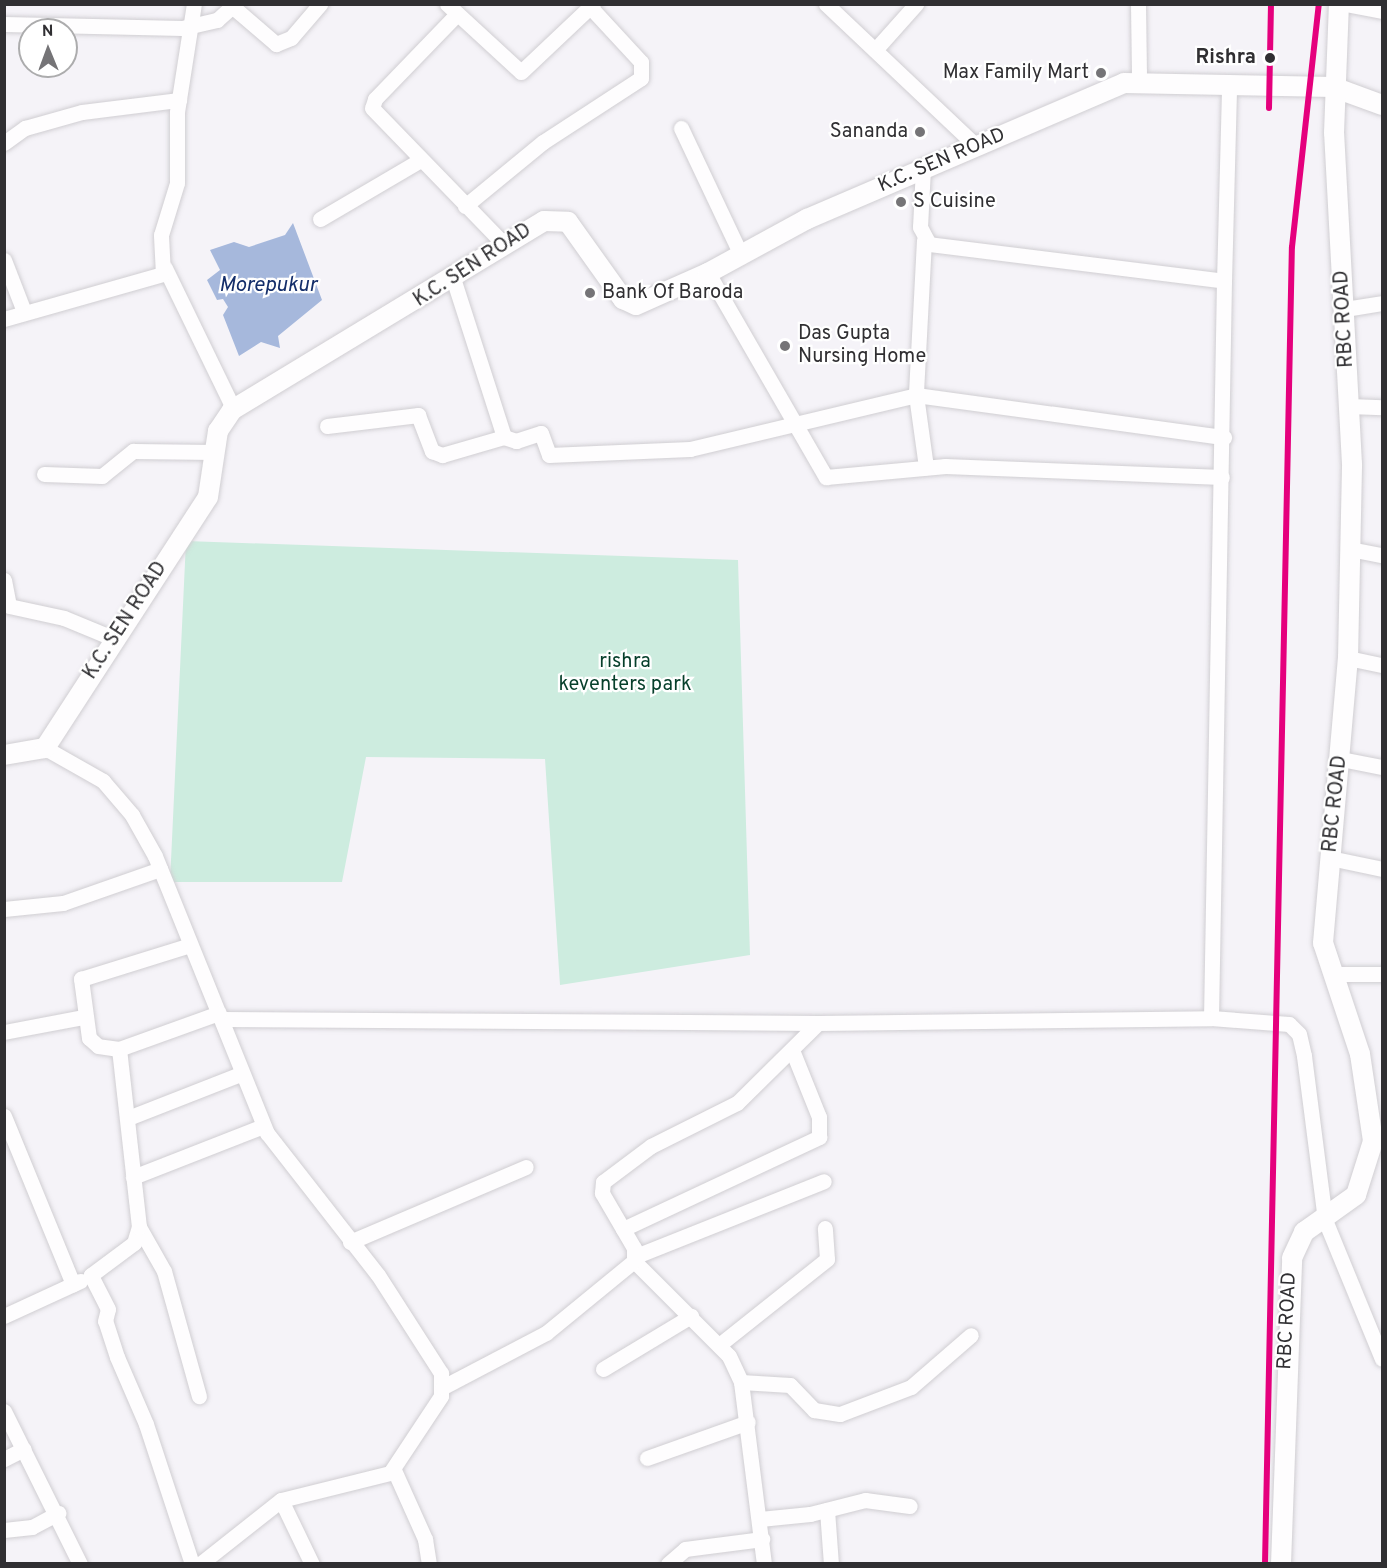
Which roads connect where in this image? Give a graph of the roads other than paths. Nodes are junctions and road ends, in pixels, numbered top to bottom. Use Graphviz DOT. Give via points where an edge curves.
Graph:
graph roads {
  1 [pos="194,4"];
  2 [pos="320,4"];
  3 [pos="826,4"];
  4 [pos="916,4"];
  5 [pos="1138,4"];
  6 [pos="1339,4"];
  7 [pos="1346,4"];
  8 [pos="234,6"];
  9 [pos="592,6"];
  10 [pos="452,10"];
  11 [pos="1383,11"];
  12 [pos="4,24"];
  13 [pos="194,26"];
  14 [pos="875,50"];
  15 [pos="1138,80"];
  16 [pos="1229,84"];
  17 [pos="1333,87"];
  18 [pos="179,100"];
  19 [pos="1383,105"];
  20 [pos="681,128"];
  21 [pos="4,143"];
  22 [pos="976,146"];
  23 [pos="419,161"];
  24 [pos="923,168"];
  25 [pos="465,206"];
  26 [pos="320,219"];
  27 [pos="924,240"];
  28 [pos="503,243"];
  29 [pos="741,255"];
  30 [pos="4,260"];
  31 [pos="165,268"];
  32 [pos="708,273"];
  33 [pos="453,278"];
  34 [pos="1224,281"];
  35 [pos="1383,303"];
  36 [pos="23,309"];
  37 [pos="1345,309"];
  38 [pos="4,319"];
  39 [pos="916,395"];
  40 [pos="1349,406"];
  41 [pos="1383,407"];
  42 [pos="233,408"];
  43 [pos="792,422"];
  44 [pos="327,426"];
  45 [pos="504,437"];
  46 [pos="1224,437"];
  47 [pos="214,452"];
  48 [pos="926,467"];
  49 [pos="44,474"];
  50 [pos="1222,477"];
  51 [pos="1350,549"];
  52 [pos="1383,555"];
  53 [pos="4,580"];
  54 [pos="115,639"];
  55 [pos="1348,658"];
  56 [pos="1383,665"];
  57 [pos="45,748"];
  58 [pos="4,755"];
  59 [pos="1341,759"];
  60 [pos="1383,767"];
  61 [pos="1330,858"];
  62 [pos="160,869"];
  63 [pos="1383,869"];
  64 [pos="4,909"];
  65 [pos="190,945"];
  66 [pos="1334,974"];
  67 [pos="1383,974"];
  68 [pos="220,1016"];
  69 [pos="83,1017"];
  70 [pos="1211,1017"];
  71 [pos="818,1023"];
  72 [pos="4,1032"];
  73 [pos="120,1049"];
  74 [pos="792,1050"];
  75 [pos="240,1074"];
  76 [pos="4,1116"];
  77 [pos="128,1118"];
  78 [pos="263,1126"];
  79 [pos="1377,1128"];
  80 [pos="526,1167"];
  81 [pos="133,1177"];
  82 [pos="824,1181"];
  83 [pos="1325,1220"];
  84 [pos="139,1227"];
  85 [pos="825,1228"];
  86 [pos="623,1229"];
  87 [pos="350,1242"];
  88 [pos="635,1259"];
  89 [pos="91,1275"];
  90 [pos="74,1284"];
  91 [pos="4,1316"];
  92 [pos="691,1316"];
  93 [pos="971,1335"];
  94 [pos="719,1346"];
  95 [pos="1383,1359"];
  96 [pos="603,1369"];
  97 [pos="741,1382"];
  98 [pos="443,1387"];
  99 [pos="199,1395"];
  100 [pos="4,1410"];
  101 [pos="748,1422"];
  102 [pos="24,1449"];
  103 [pos="647,1458"];
  104 [pos="4,1459"];
  105 [pos="394,1470"];
  106 [pos="281,1500"];
  107 [pos="910,1506"];
  108 [pos="827,1510"];
  109 [pos="58,1513"];
  110 [pos="760,1519"];
  111 [pos="4,1530"];
  112 [pos="762,1539"];
  113 [pos="80,1563"];
  114 [pos="192,1563"];
  115 [pos="200,1563"];
  116 [pos="312,1563"];
  117 [pos="429,1563"];
  118 [pos="668,1563"];
  119 [pos="764,1563"];
  120 [pos="831,1563"];
  121 [pos="1281,1563"];
  1 -- 13 [label="street"];
  2 -- 8 [label="street" via="291,38 276,44"];
  3 -- 14 [label="street"];
  4 -- 14 [label="street"];
  5 -- 15 [label="street"];
  6 -- 17 [label="street, RBC ROAD"];
  7 -- 11 [label="street"];
  8 -- 13 [label="street" via="218,21"];
  9 -- 10 [label="street" via="521,72"];
  9 -- 25 [label="street" via="640,62 641,78 543,142"];
  10 -- 23 [label="street" via="372,103 375,114"];
  12 -- 13 [label="street"];
  13 -- 18 [label="street"];
  14 -- 22 [label="street"];
  15 -- 16 [label="street, K.C. SEN ROAD"];
  15 -- 22 [label="street, K.C. SEN ROAD"];
  16 -- 17 [label="street, K.C. SEN ROAD"];
  16 -- 34 [label="street"];
  17 -- 19 [label="street, K.C. SEN ROAD"];
  17 -- 37 [label="street, RBC ROAD"];
  18 -- 21 [label="street" via="82,112 24,128"];
  18 -- 31 [label="street" via="177,183 160,235"];
  20 -- 29 [label="street"];
  22 -- 24 [label="street, K.C. SEN ROAD"];
  23 -- 25 [label="street"];
  23 -- 26 [label="street"];
  24 -- 27 [label="street"];
  24 -- 29 [label="street, K.C. SEN ROAD"];
  25 -- 28 [label="street"];
  27 -- 34 [label="street"];
  27 -- 39 [label="street"];
  28 -- 32 [label="street, K.C. SEN ROAD" via="544,221 563,219 632,305"];
  28 -- 33 [label="street, K.C. SEN ROAD"];
  29 -- 32 [label="street, K.C. SEN ROAD"];
  30 -- 36 [label="street"];
  31 -- 36 [label="street" via="160,276"];
  31 -- 42 [label="street" via="178,286"];
  32 -- 43 [label="street"];
  33 -- 42 [label="street, K.C. SEN ROAD"];
  33 -- 45 [label="street"];
  34 -- 46 [label="street"];
  35 -- 37 [label="street"];
  36 -- 38 [label="street"];
  37 -- 40 [label="street, RBC ROAD"];
  39 -- 43 [label="street"];
  39 -- 46 [label="street"];
  39 -- 48 [label="street"];
  40 -- 41 [label="street"];
  40 -- 51 [label="street, RBC ROAD"];
  42 -- 47 [label="street, K.C. SEN ROAD" via="219,431"];
  43 -- 45 [label="street" via="690,450 650,453 552,456 546,453 541,434 516,441"];
  43 -- 48 [label="street" via="826,477"];
  44 -- 45 [label="street" via="418,415 432,451 442,455"];
  46 -- 50 [label="street"];
  47 -- 49 [label="street" via="133,451 102,476"];
  47 -- 54 [label="street, K.C. SEN ROAD" via="208,497"];
  48 -- 50 [label="street"];
  50 -- 70 [label="street"];
  51 -- 52 [label="street"];
  51 -- 55 [label="street, RBC ROAD"];
  53 -- 54 [label="street" via="9,606 64,618"];
  54 -- 57 [label="street, K.C. SEN ROAD"];
  55 -- 56 [label="street"];
  55 -- 59 [label="street, RBC ROAD"];
  57 -- 58 [label="street"];
  57 -- 62 [label="street" via="114,793"];
  59 -- 60 [label="street"];
  59 -- 61 [label="street, RBC ROAD"];
  61 -- 63 [label="street"];
  61 -- 66 [label="street, RBC ROAD" via="1323,943"];
  62 -- 64 [label="street" via="63,903"];
  62 -- 65 [label="street"];
  65 -- 68 [label="street"];
  65 -- 69 [label="street" via="85,976 79,988"];
  66 -- 67 [label="street"];
  66 -- 79 [label="street, RBC ROAD" via="1360,1054"];
  68 -- 71 [label="street"];
  68 -- 73 [label="street"];
  68 -- 75 [label="street"];
  69 -- 72 [label="street"];
  69 -- 73 [label="street" via="93,1042"];
  70 -- 71 [label="street"];
  70 -- 83 [label="street" via="1276,1020 1299,1034"];
  71 -- 74 [label="street"];
  73 -- 77 [label="street"];
  74 -- 86 [label="street" via="737,1103 660,1140 606,1179 602,1193"];
  74 -- 86 [label="street" via="819,1117 819,1137"];
  75 -- 77 [label="street"];
  75 -- 78 [label="street"];
  76 -- 90 [label="street"];
  77 -- 81 [label="street"];
  78 -- 81 [label="street"];
  78 -- 87 [label="street"];
  79 -- 83 [label="street, RBC ROAD" via="1356,1195"];
  80 -- 87 [label="street"];
  81 -- 84 [label="street"];
  82 -- 88 [label="street"];
  83 -- 95 [label="street"];
  83 -- 121 [label="street, RBC ROAD" via="1304,1232 1292,1258"];
  84 -- 89 [label="street" via="134,1243"];
  84 -- 99 [label="street" via="164,1271"];
  85 -- 94 [label="street" via="827,1259"];
  86 -- 88 [label="street"];
  87 -- 98 [label="street" via="432,1352"];
  88 -- 92 [label="street"];
  88 -- 98 [label="street" via="546,1333"];
  89 -- 90 [label="street"];
  89 -- 114 [label="street" via="108,1309 105,1321 164,1474"];
  90 -- 91 [label="street"];
  92 -- 94 [label="street"];
  92 -- 96 [label="street"];
  93 -- 97 [label="street" via="910,1386 840,1414 814,1410 790,1385"];
  94 -- 97 [label="street"];
  97 -- 101 [label="street"];
  98 -- 105 [label="street"];
  100 -- 102 [label="street"];
  101 -- 103 [label="street"];
  101 -- 110 [label="street"];
  102 -- 104 [label="street"];
  102 -- 109 [label="street"];
  105 -- 106 [label="street" via="380,1478"];
  105 -- 117 [label="street" via="425,1539"];
  106 -- 115 [label="street"];
  106 -- 116 [label="street"];
  107 -- 108 [label="street" via="865,1500"];
  108 -- 110 [label="street"];
  108 -- 120 [label="street"];
  109 -- 111 [label="street" via="32,1527"];
  109 -- 113 [label="street"];
  110 -- 112 [label="street"];
  112 -- 118 [label="street" via="685,1549"];
  112 -- 119 [label="street"];
}
